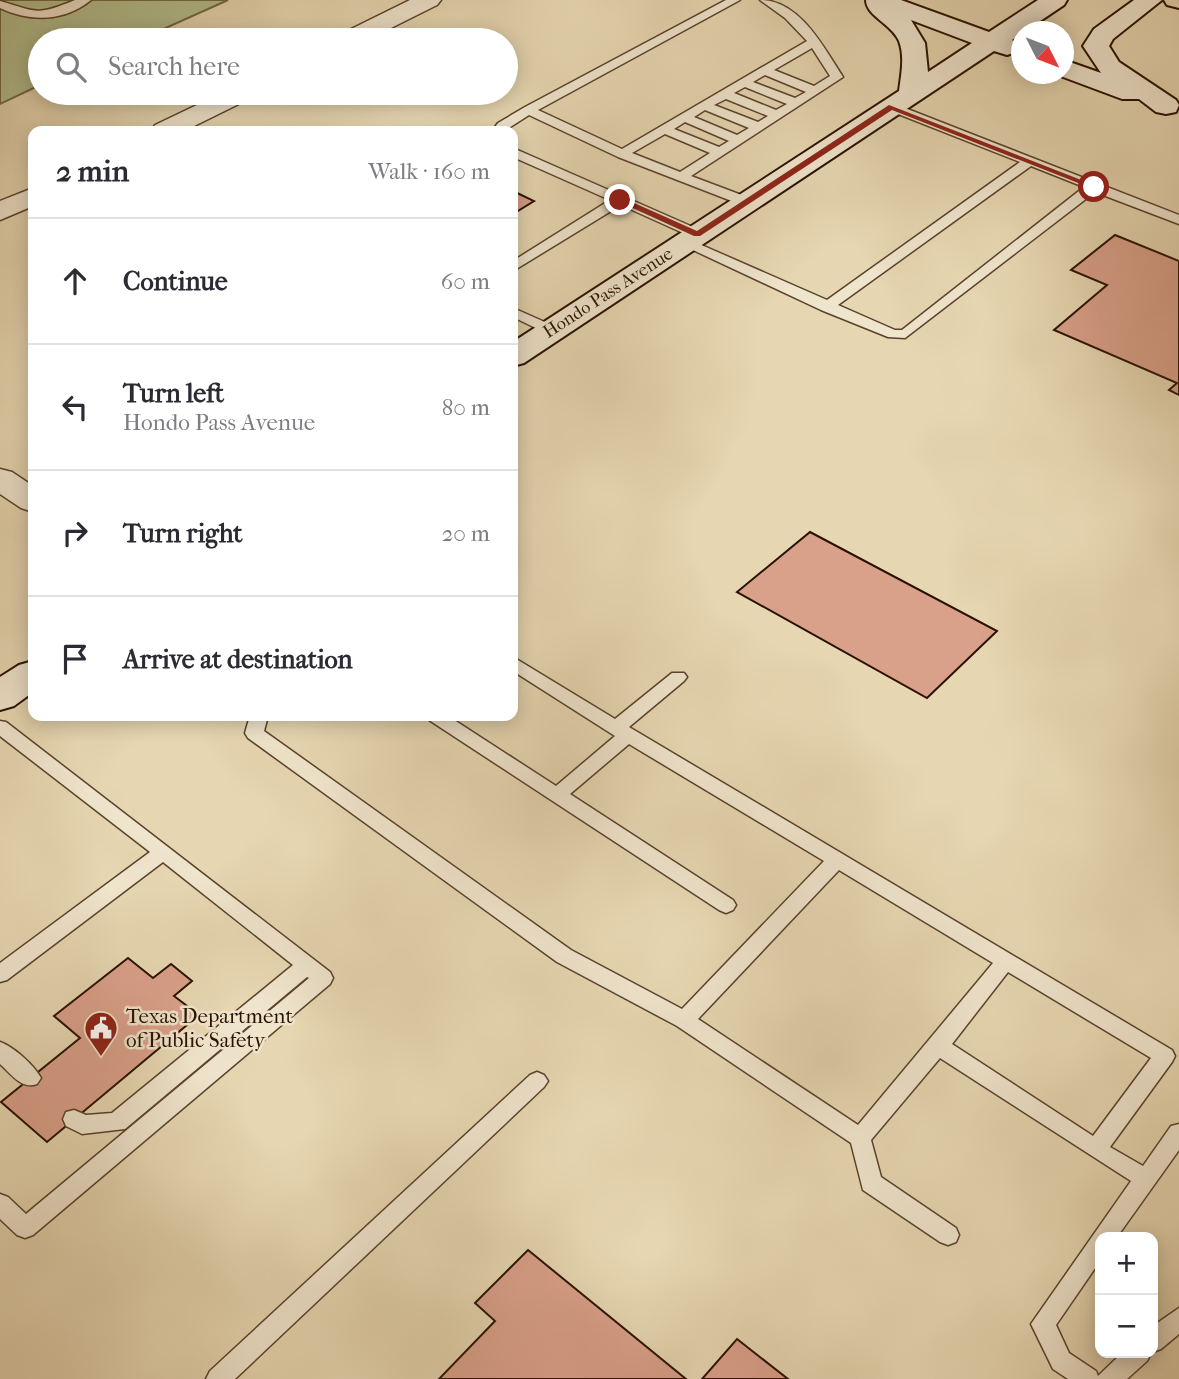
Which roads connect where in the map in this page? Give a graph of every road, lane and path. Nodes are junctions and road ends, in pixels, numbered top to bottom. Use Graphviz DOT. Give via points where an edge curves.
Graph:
graph roads {
  1 [pos="85,0"];
  2 [pos="429,0"];
  3 [pos="734,0"];
  4 [pos="766,0"];
  5 [pos="871,0"];
  6 [pos="878,0"];
  7 [pos="923,0"];
  8 [pos="1055,0"];
  9 [pos="1150,0"];
  10 [pos="949,1"];
  11 [pos="0,4"];
  12 [pos="372,28"];
  13 [pos="991,41"];
  14 [pos="814,42"];
  15 [pos="1011,49"];
  16 [pos="765,71"];
  17 [pos="1074,72"];
  18 [pos="744,83"];
  19 [pos="815,91"];
  20 [pos="725,94"];
  21 [pos="902,100"];
  22 [pos="796,103"];
  23 [pos="217,105"];
  24 [pos="705,106"];
  25 [pos="1173,108"];
  26 [pos="529,110"];
  27 [pos="777,116"];
  28 [pos="685,118"];
  29 [pos="174,126"];
  30 [pos="502,126"];
  31 [pos="758,127"];
  32 [pos="665,130"];
  33 [pos="738,140"];
  34 [pos="719,152"];
  35 [pos="518,154"];
  36 [pos="622,154"];
  37 [pos="1030,161"];
  38 [pos="681,177"];
  39 [pos="1094,187"];
  40 [pos="28,198"];
  41 [pos="620,200"];
  42 [pos="747,202"];
  43 [pos="0,212"];
  44 [pos="1179,220"];
  45 [pos="691,239"];
  46 [pos="518,264"];
  47 [pos="826,307"];
  48 [pos="518,314"];
  49 [pos="551,330"];
  50 [pos="518,353"];
  51 [pos="0,479"];
  52 [pos="28,498"];
  53 [pos="518,666"];
  54 [pos="28,677"];
  55 [pos="678,677"];
  56 [pos="0,696"];
  57 [pos="258,721"];
  58 [pos="443,721"];
  59 [pos="0,727"];
  60 [pos="622,731"];
  61 [pos="557,795"];
  62 [pos="163,852"];
  63 [pos="837,860"];
  64 [pos="726,905"];
  65 [pos="1005,962"];
  66 [pos="306,966"];
  67 [pos="0,974"];
  68 [pos="684,1020"];
  69 [pos="938,1046"];
  70 [pos="0,1051"];
  71 [pos="30,1079"];
  72 [pos="537,1081"];
  73 [pos="74,1119"];
  74 [pos="1179,1133"];
  75 [pos="860,1138"];
  76 [pos="1096,1149"];
  77 [pos="1146,1178"];
  78 [pos="0,1204"];
  79 [pos="1108,1232"];
  80 [pos="948,1235"];
  81 [pos="1095,1250"];
  82 [pos="1179,1319"];
  83 [pos="1158,1337"];
  84 [pos="1133,1358"];
  85 [pos="218,1379"];
  86 [pos="1088,1379"];
  87 [pos="1109,1379"];
  1 -- 11 [label="lane" via="37,17"];
  2 -- 12 [label="street"];
  3 -- 26 [label="lane"];
  4 -- 14 [label="lane" via="786,10"];
  5 -- 21 [label="main road" via="911,35 916,62"];
  6 -- 13 [label="main road"];
  7 -- 10 [label="main road"];
  8 -- 13 [label="main road, Hondo Pass Avenue"];
  9 -- 25 [label="main road" via="1102,34 1096,46 1110,66"];
  13 -- 15 [label="main road"];
  13 -- 21 [label="main road, Hondo Pass Avenue"];
  14 -- 16 [label="lane"];
  14 -- 19 [label="lane" via="837,78"];
  16 -- 18 [label="lane"];
  16 -- 19 [label="lane"];
  17 -- 25 [label="main road"];
  18 -- 20 [label="lane"];
  18 -- 22 [label="lane"];
  19 -- 22 [label="lane"];
  20 -- 24 [label="lane"];
  20 -- 27 [label="lane"];
  21 -- 37 [label="lane"];
  21 -- 42 [label="main road, Hondo Pass Avenue"];
  22 -- 27 [label="lane"];
  23 -- 29 [label="street"];
  24 -- 28 [label="lane"];
  24 -- 31 [label="lane"];
  26 -- 30 [label="lane"];
  26 -- 36 [label="lane"];
  27 -- 31 [label="lane"];
  28 -- 32 [label="lane"];
  28 -- 33 [label="lane"];
  31 -- 33 [label="lane"];
  32 -- 34 [label="lane"];
  32 -- 36 [label="lane"];
  33 -- 34 [label="lane"];
  34 -- 38 [label="lane"];
  35 -- 41 [label="lane"];
  36 -- 38 [label="lane"];
  37 -- 39 [label="lane"];
  37 -- 47 [label="lane"];
  38 -- 42 [label="lane"];
  39 -- 44 [label="lane"];
  39 -- 47 [label="lane" via="905,334 893,334"];
  40 -- 43 [label="street"];
  41 -- 45 [label="lane"];
  41 -- 46 [label="lane"];
  42 -- 45 [label="main road, Hondo Pass Avenue"];
  45 -- 47 [label="lane"];
  45 -- 49 [label="main road, Hondo Pass Avenue"];
  48 -- 49 [label="lane"];
  49 -- 50 [label="main road, Hondo Pass Avenue"];
  51 -- 52 [label="street"];
  53 -- 60 [label="lane"];
  54 -- 56 [label="main road"];
  55 -- 60 [label="lane"];
  57 -- 68 [label="lane" via="254,733 564,956"];
  58 -- 61 [label="lane"];
  59 -- 62 [label="lane"];
  60 -- 61 [label="lane"];
  60 -- 63 [label="lane"];
  61 -- 64 [label="lane"];
  62 -- 66 [label="lane"];
  62 -- 67 [label="lane"];
  63 -- 65 [label="lane"];
  63 -- 68 [label="lane"];
  65 -- 69 [label="lane"];
  65 -- 76 [label="lane" via="1165,1056"];
  66 -- 73 [label="lane" via="117,1122 82,1125"];
  66 -- 78 [label="lane" via="323,978 25,1228"];
  68 -- 75 [label="lane"];
  69 -- 75 [label="lane"];
  69 -- 76 [label="lane"];
  70 -- 71 [label="lane"];
  72 -- 85 [label="lane"];
  74 -- 77 [label="lane"];
  75 -- 80 [label="lane" via="871,1183"];
  76 -- 77 [label="lane"];
  77 -- 79 [label="lane"];
  81 -- 86 [label="lane" via="1043,1324 1061,1361"];
  82 -- 83 [label="lane"];
  84 -- 87 [label="lane"];
}
